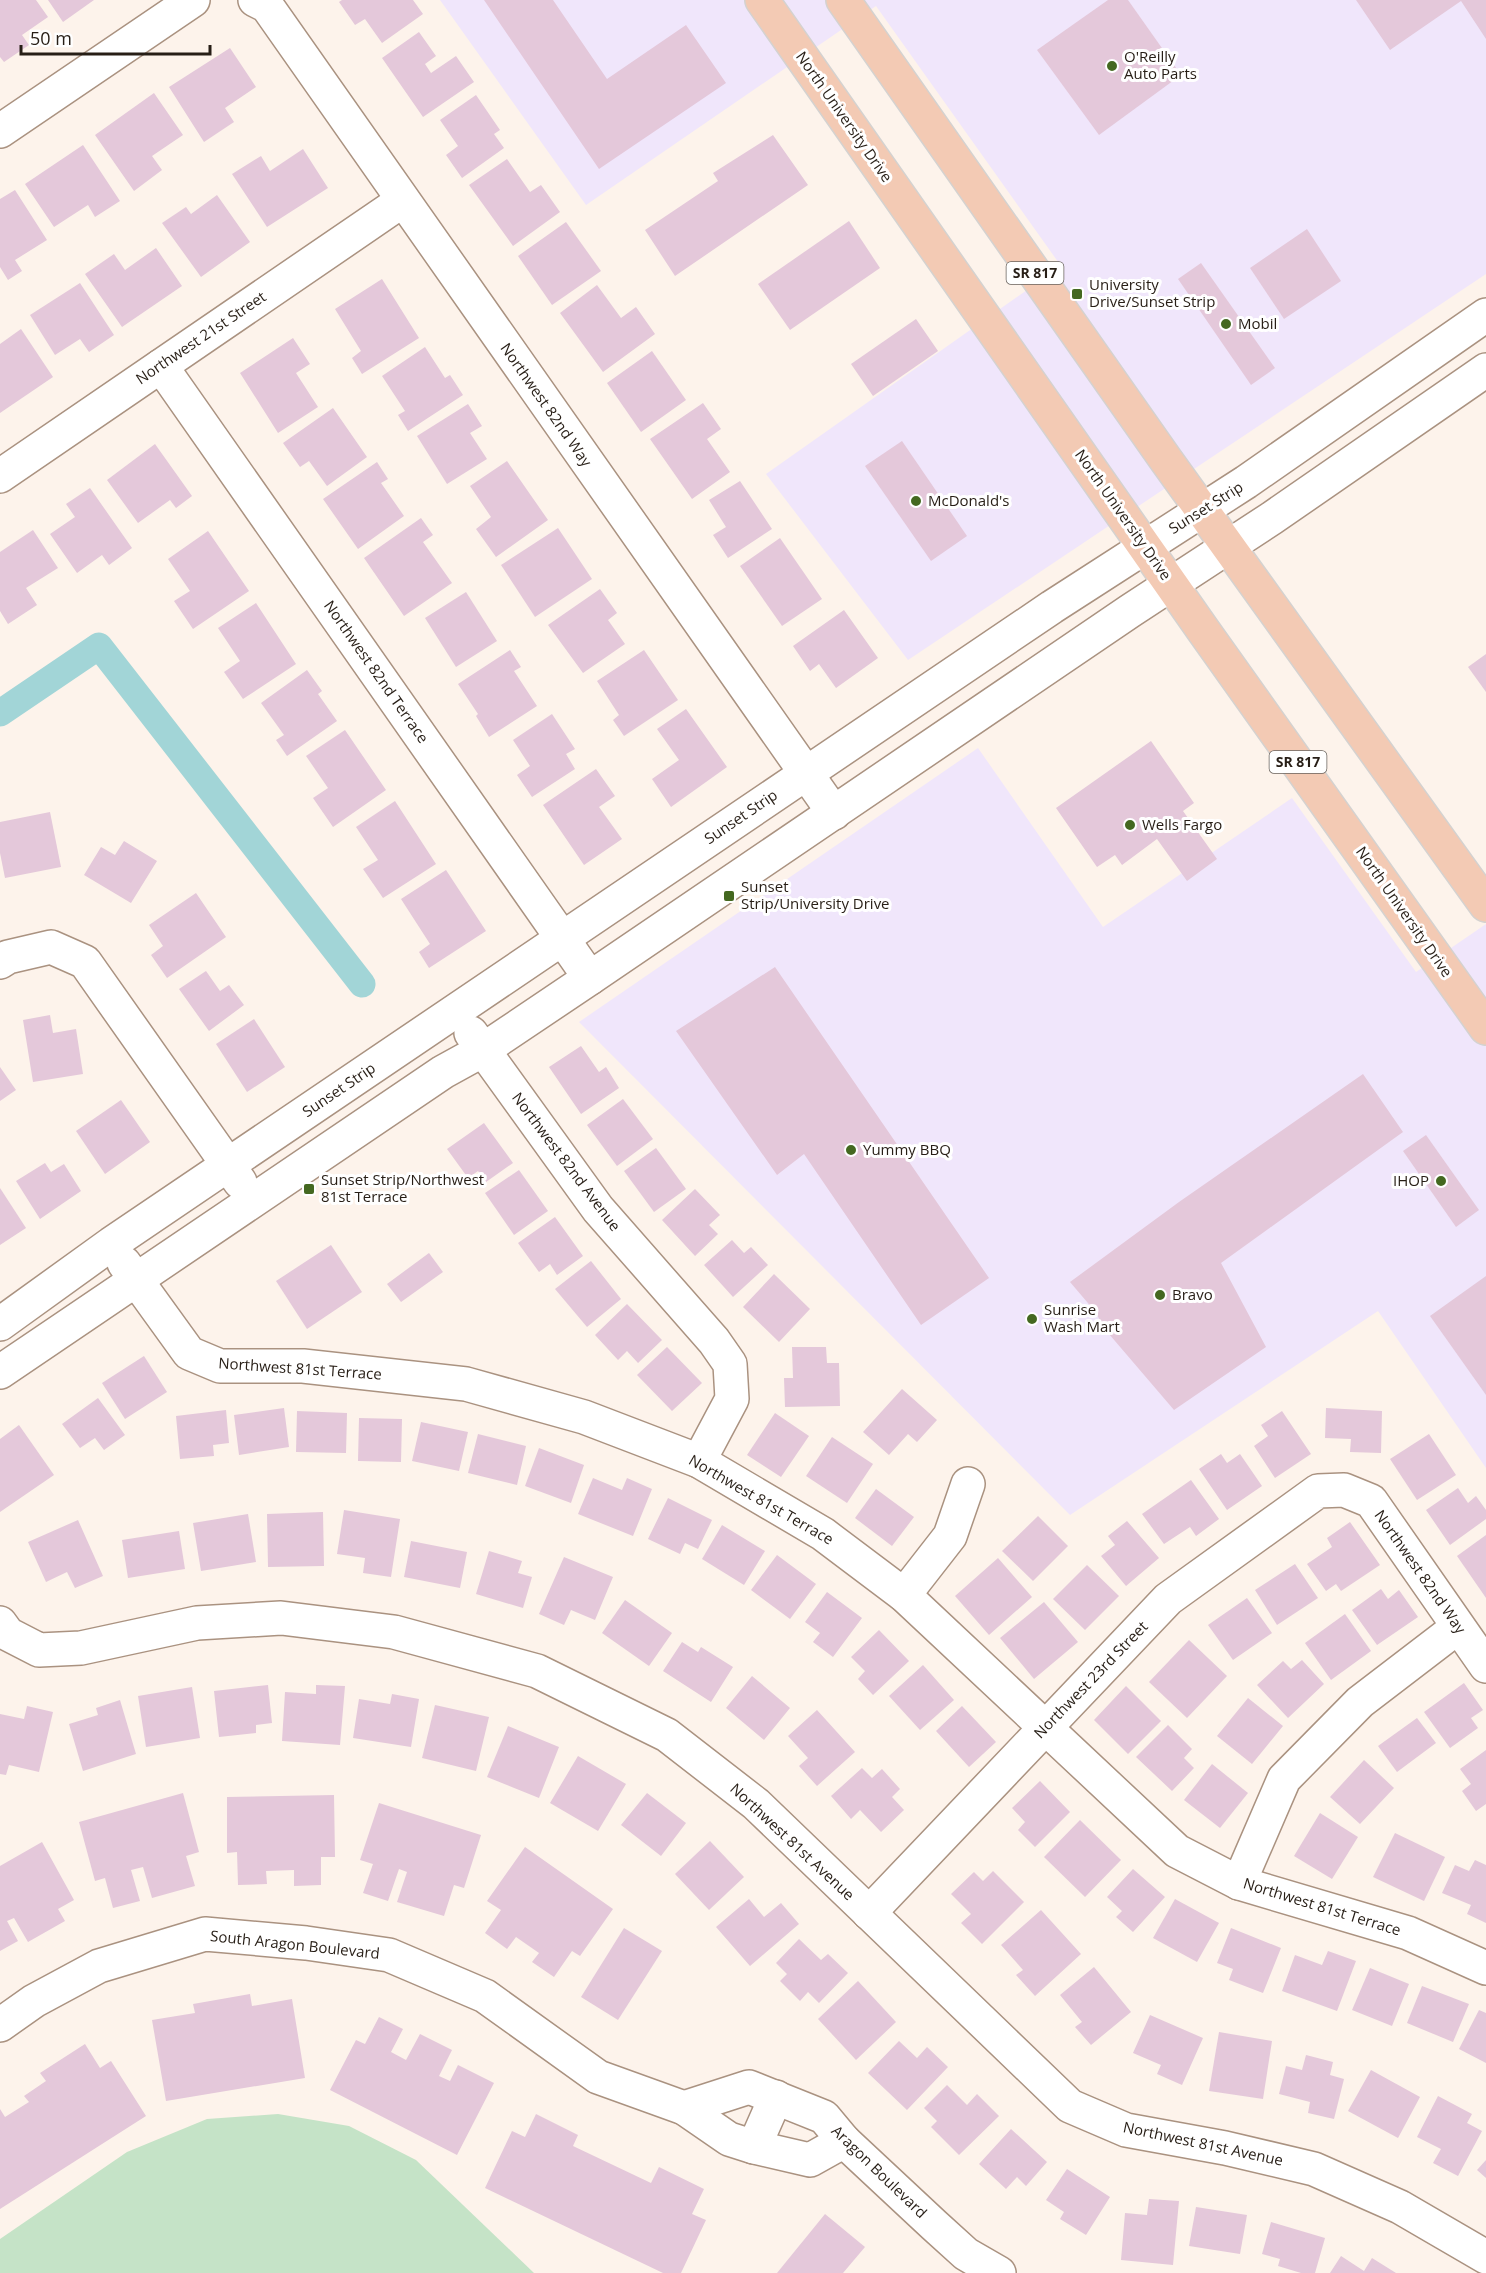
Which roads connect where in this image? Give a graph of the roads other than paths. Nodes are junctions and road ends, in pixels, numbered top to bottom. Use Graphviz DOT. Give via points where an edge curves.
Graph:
graph roads {
  1 [pos="193,0"];
  2 [pos="255,0"];
  3 [pos="762,0"];
  4 [pos="843,0"];
  5 [pos="0,131"];
  6 [pos="402,201"];
  7 [pos="1486,315"];
  8 [pos="161,366"];
  9 [pos="1486,370"];
  10 [pos="0,476"];
  11 [pos="1202,510"];
  12 [pos="1145,546"];
  13 [pos="1228,546"];
  14 [pos="1172,584"];
  15 [pos="806,773"];
  16 [pos="834,813"];
  17 [pos="1486,905"];
  18 [pos="562,938"];
  19 [pos="0,962"];
  20 [pos="590,978"];
  21 [pos="455,1011"];
  22 [pos="1486,1028"];
  23 [pos="483,1050"];
  24 [pos="229,1165"];
  25 [pos="253,1201"];
  26 [pos="111,1244"];
  27 [pos="136,1280"];
  28 [pos="0,1324"];
  29 [pos="0,1372"];
  30 [pos="699,1461"];
  31 [pos="968,1484"];
  32 [pos="1344,1490"];
  33 [pos="904,1595"];
  34 [pos="0,1623"];
  35 [pos="1458,1627"];
  36 [pos="1486,1666"];
  37 [pos="1044,1728"];
  38 [pos="1239,1883"];
  39 [pos="869,1914"];
  40 [pos="1486,1968"];
  41 [pos="0,2025"];
  42 [pos="762,2092"];
  43 [pos="684,2108"];
  44 [pos="844,2141"];
  45 [pos="754,2147"];
  46 [pos="1486,2257"];
  47 [pos="999,2273"];
  1 -- 5 [label="street"];
  2 -- 6 [label="street, Northwest 82nd Way" via="267,6"];
  3 -- 12 [label="main road, North University Drive / SR 817"];
  4 -- 11 [label="main road, SR 817"];
  6 -- 8 [label="street, Northwest 21st Street"];
  6 -- 15 [label="street, Northwest 82nd Way"];
  7 -- 11 [label="street, Sunset Strip"];
  8 -- 10 [label="street, Northwest 21st Street"];
  8 -- 18 [label="street, Northwest 82nd Terrace"];
  9 -- 13 [label="street"];
  11 -- 12 [label="street, Sunset Strip"];
  11 -- 13 [label="main road, SR 817"];
  12 -- 14 [label="main road, North University Drive / SR 817"];
  12 -- 15 [label="street, Sunset Strip"];
  13 -- 14 [label="street"];
  13 -- 17 [label="main road, SR 817"];
  14 -- 16 [label="street"];
  14 -- 22 [label="main road, North University Drive / SR 817"];
  15 -- 16 [label="street, Northwest 82nd Way"];
  15 -- 18 [label="street, Sunset Strip"];
  16 -- 20 [label="street"];
  18 -- 20 [label="street, Northwest 82nd Terrace"];
  18 -- 21 [label="street, Sunset Strip"];
  19 -- 24 [label="street" via="51,947 86,962"];
  20 -- 23 [label="street"];
  21 -- 23 [label="street, Northwest 82nd Avenue"];
  21 -- 24 [label="street, Sunset Strip"];
  23 -- 25 [label="street" via="443,1072"];
  23 -- 30 [label="street, Northwest 82nd Avenue" via="598,1209 730,1364 732,1399"];
  24 -- 25 [label="street"];
  24 -- 26 [label="street, Sunset Strip"];
  25 -- 27 [label="street"];
  26 -- 27 [label="street, Northwest 81st Terrace"];
  26 -- 28 [label="street, Sunset Strip"];
  27 -- 29 [label="street"];
  27 -- 30 [label="street, Northwest 81st Terrace" via="189,1353 220,1366 303,1366 466,1384 584,1417"];
  30 -- 33 [label="street, Northwest 81st Terrace" via="823,1534"];
  31 -- 33 [label="street" via="950,1536"];
  32 -- 35 [label="street, Northwest 82nd Way" via="1371,1501"];
  32 -- 37 [label="street, Northwest 23rd Street" via="1318,1491 1168,1599"];
  33 -- 37 [label="street, Northwest 81st Terrace"];
  34 -- 39 [label="street, Northwest 81st Avenue" via="8,1634 39,1650 81,1648 196,1623 281,1618 394,1632 537,1671 667,1735 756,1804"];
  35 -- 36 [label="street, Northwest 82nd Way"];
  35 -- 38 [label="street" via="1360,1702 1284,1779"];
  37 -- 38 [label="street, Northwest 81st Terrace" via="1177,1851"];
  37 -- 39 [label="street, Northwest 23rd Street"];
  38 -- 40 [label="street, Northwest 81st Terrace" via="1408,1933"];
  39 -- 46 [label="street, Northwest 81st Avenue" via="1070,2106 1126,2130 1314,2169 1400,2207"];
  41 -- 43 [label="street, South Aragon Boulevard" via="34,2001 99,1966 205,1934 306,1943 388,1956 485,1996 598,2077"];
  42 -- 43 [label="street"];
  42 -- 44 [label="street, Aragon Boulevard" via="824,2117"];
  42 -- 45 [label="street"];
  43 -- 45 [label="street, South Aragon Boulevard" via="729,2139"];
  44 -- 45 [label="street, South Aragon Boulevard" via="810,2160"];
  44 -- 47 [label="street, Aragon Boulevard" via="966,2254"];
}
